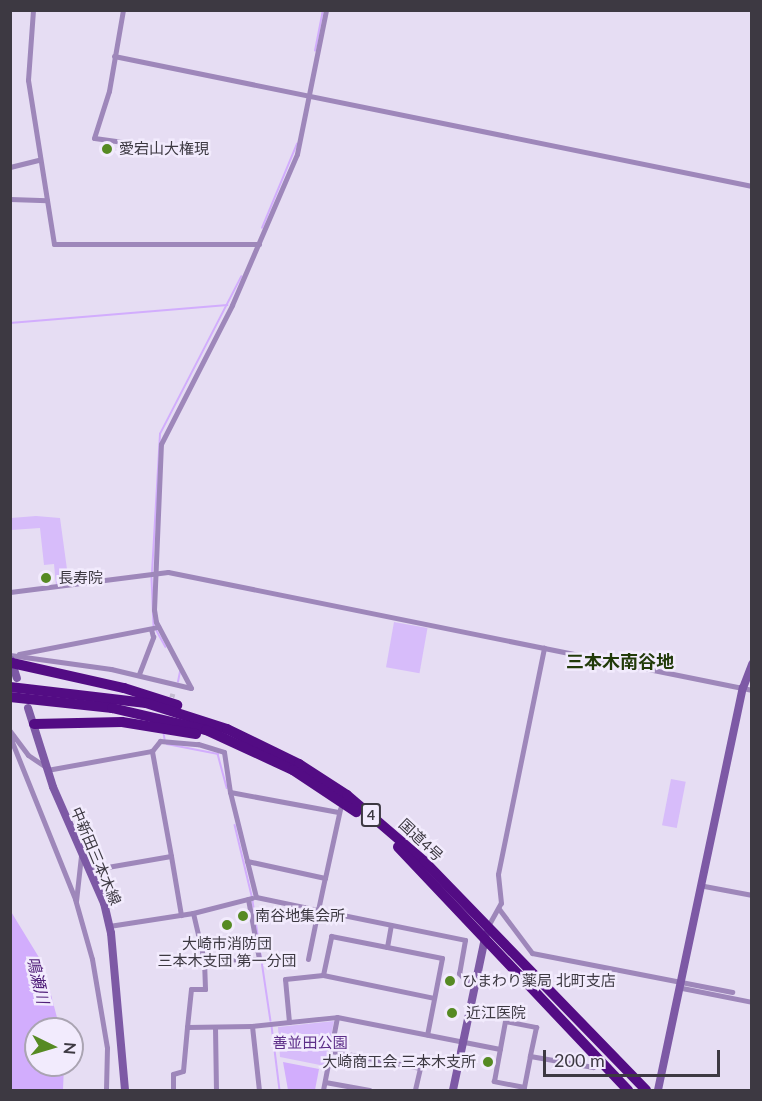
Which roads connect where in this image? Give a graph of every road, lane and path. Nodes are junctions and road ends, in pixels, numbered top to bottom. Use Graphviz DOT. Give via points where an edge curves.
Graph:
graph roads {
  1 [pos="33,10"];
  2 [pos="123,10"];
  3 [pos="326,10"];
  4 [pos="114,56"];
  5 [pos="308,96"];
  6 [pos="123,142"];
  7 [pos="38,160"];
  8 [pos="10,167"];
  9 [pos="752,186"];
  10 [pos="10,199"];
  11 [pos="47,200"];
  12 [pos="257,244"];
  13 [pos="153,573"];
  14 [pos="10,592"];
  15 [pos="155,628"];
  16 [pos="544,648"];
  17 [pos="13,658"];
  18 [pos="752,664"];
  19 [pos="139,674"];
  20 [pos="14,683"];
  21 [pos="747,689"];
  22 [pos="10,697"];
  23 [pos="28,708"];
  24 [pos="34,724"];
  25 [pos="162,731"];
  26 [pos="12,733"];
  27 [pos="160,741"];
  28 [pos="234,742"];
  29 [pos="265,747"];
  30 [pos="152,751"];
  31 [pos="46,768"];
  32 [pos="230,792"];
  33 [pos="341,807"];
  34 [pos="81,856"];
  35 [pos="171,856"];
  36 [pos="247,861"];
  37 [pos="90,870"];
  38 [pos="325,878"];
  39 [pos="704,886"];
  40 [pos="752,895"];
  41 [pos="252,898"];
  42 [pos="76,902"];
  43 [pos="498,909"];
  44 [pos="318,910"];
  45 [pos="193,913"];
  46 [pos="181,915"];
  47 [pos="391,925"];
  48 [pos="110,926"];
  49 [pos="486,933"];
  50 [pos="387,947"];
  51 [pos="308,959"];
  52 [pos="204,960"];
  53 [pos="323,975"];
  54 [pos="475,981"];
  55 [pos="683,985"];
  56 [pos="732,992"];
  57 [pos="434,998"];
  58 [pos="752,1002"];
  59 [pos="337,1017"];
  60 [pos="289,1022"];
  61 [pos="215,1026"];
  62 [pos="252,1026"];
  63 [pos="187,1027"];
  64 [pos="427,1035"];
  65 [pos="463,1041"];
  66 [pos="500,1049"];
  67 [pos="331,1051"];
  68 [pos="530,1056"];
  69 [pos="599,1062"];
  70 [pos="325,1082"];
  71 [pos="106,1090"];
  72 [pos="125,1090"];
  73 [pos="173,1090"];
  74 [pos="216,1090"];
  75 [pos="259,1090"];
  76 [pos="323,1090"];
  77 [pos="369,1090"];
  78 [pos="415,1090"];
  79 [pos="453,1090"];
  80 [pos="628,1090"];
  81 [pos="646,1090"];
  82 [pos="658,1090"];
  1 -- 7 [label="street" via="28,80"];
  2 -- 4 [label="street"];
  3 -- 5 [label="street"];
  4 -- 5 [label="street"];
  4 -- 6 [label="street" via="94,138"];
  5 -- 9 [label="street"];
  5 -- 12 [label="street" via="297,154"];
  7 -- 8 [label="street"];
  7 -- 11 [label="street"];
  10 -- 11 [label="street"];
  11 -- 12 [label="street" via="52,240 57,245"];
  12 -- 13 [label="street" via="232,305 164,435"];
  13 -- 14 [label="street"];
  13 -- 15 [label="street"];
  13 -- 16 [label="street" via="168,572"];
  15 -- 17 [label="street"];
  15 -- 19 [label="street"];
  15 -- 19 [label="street" via="191,685 188,690 173,690"];
  16 -- 21 [label="street"];
  16 -- 43 [label="street" via="498,874"];
  17 -- 19 [label="street"];
  17 -- 20 [label="street"];
  17 -- 29 [label="highway" via="158,698 228,725"];
  18 -- 21 [label="street"];
  20 -- 29 [label="highway, 国道4号 / 4" via="146,703 187,714"];
  21 -- 39 [label="street"];
  22 -- 28 [label="highway, 国道4号 / 4" via="138,712"];
  23 -- 24 [label="street, 中新田三本木線"];
  24 -- 28 [label="highway" via="152,724"];
  24 -- 31 [label="street, 中新田三本木線"];
  25 -- 27 [label="street"];
  26 -- 31 [label="street" via="28,755"];
  26 -- 42 [label="street" via="12,742"];
  27 -- 30 [label="street"];
  27 -- 32 [label="street" via="198,744 224,752"];
  28 -- 33 [label="highway, 国道4号 / 4" via="293,770"];
  29 -- 49 [label="highway, 国道4号 / 4" via="347,795 424,861"];
  30 -- 31 [label="street"];
  30 -- 35 [label="street"];
  31 -- 34 [label="street, 中新田三本木線"];
  32 -- 33 [label="street"];
  32 -- 36 [label="street"];
  33 -- 38 [label="street"];
  33 -- 49 [label="highway, 国道4号 / 4" via="405,854"];
  34 -- 37 [label="street, 中新田三本木線"];
  34 -- 42 [label="street"];
  35 -- 37 [label="street"];
  35 -- 46 [label="street"];
  36 -- 38 [label="street"];
  36 -- 41 [label="street"];
  37 -- 48 [label="street, 中新田三本木線"];
  38 -- 44 [label="street"];
  39 -- 40 [label="street"];
  39 -- 55 [label="street"];
  41 -- 44 [label="street"];
  41 -- 45 [label="street"];
  41 -- 52 [label="street" via="259,959"];
  42 -- 71 [label="street" via="100,993"];
  43 -- 49 [label="street"];
  43 -- 55 [label="street" via="532,953"];
  44 -- 47 [label="street"];
  44 -- 51 [label="street"];
  45 -- 46 [label="street"];
  45 -- 52 [label="street"];
  46 -- 48 [label="street"];
  47 -- 50 [label="street"];
  47 -- 54 [label="street" via="465,940 459,973 465,980"];
  48 -- 72 [label="street, 中新田三本木線"];
  49 -- 54 [label="street"];
  49 -- 69 [label="highway, 国道4号 / 4"];
  49 -- 81 [label="highway, 国道4号 / 4"];
  50 -- 53 [label="street" via="331,936"];
  50 -- 57 [label="street" via="442,958"];
  52 -- 63 [label="street" via="205,988 191,989"];
  53 -- 57 [label="street"];
  53 -- 60 [label="street" via="285,979"];
  54 -- 65 [label="street"];
  55 -- 56 [label="street"];
  55 -- 58 [label="street"];
  55 -- 82 [label="street"];
  57 -- 64 [label="street"];
  59 -- 60 [label="street"];
  59 -- 64 [label="street"];
  59 -- 67 [label="street"];
  60 -- 62 [label="street"];
  61 -- 62 [label="street"];
  61 -- 63 [label="street"];
  61 -- 74 [label="street"];
  62 -- 75 [label="street"];
  63 -- 73 [label="street" via="183,1071 173,1074"];
  64 -- 65 [label="street"];
  65 -- 66 [label="street"];
  65 -- 79 [label="street"];
  66 -- 68 [label="street" via="505,1021 536,1027"];
  66 -- 68 [label="street" via="494,1081 524,1087"];
  67 -- 70 [label="street"];
  67 -- 78 [label="street" via="420,1068"];
  68 -- 69 [label="street" via="593,1067"];
  69 -- 80 [label="highway, 国道4号 / 4"];
  70 -- 76 [label="street"];
  70 -- 77 [label="street"];
}
